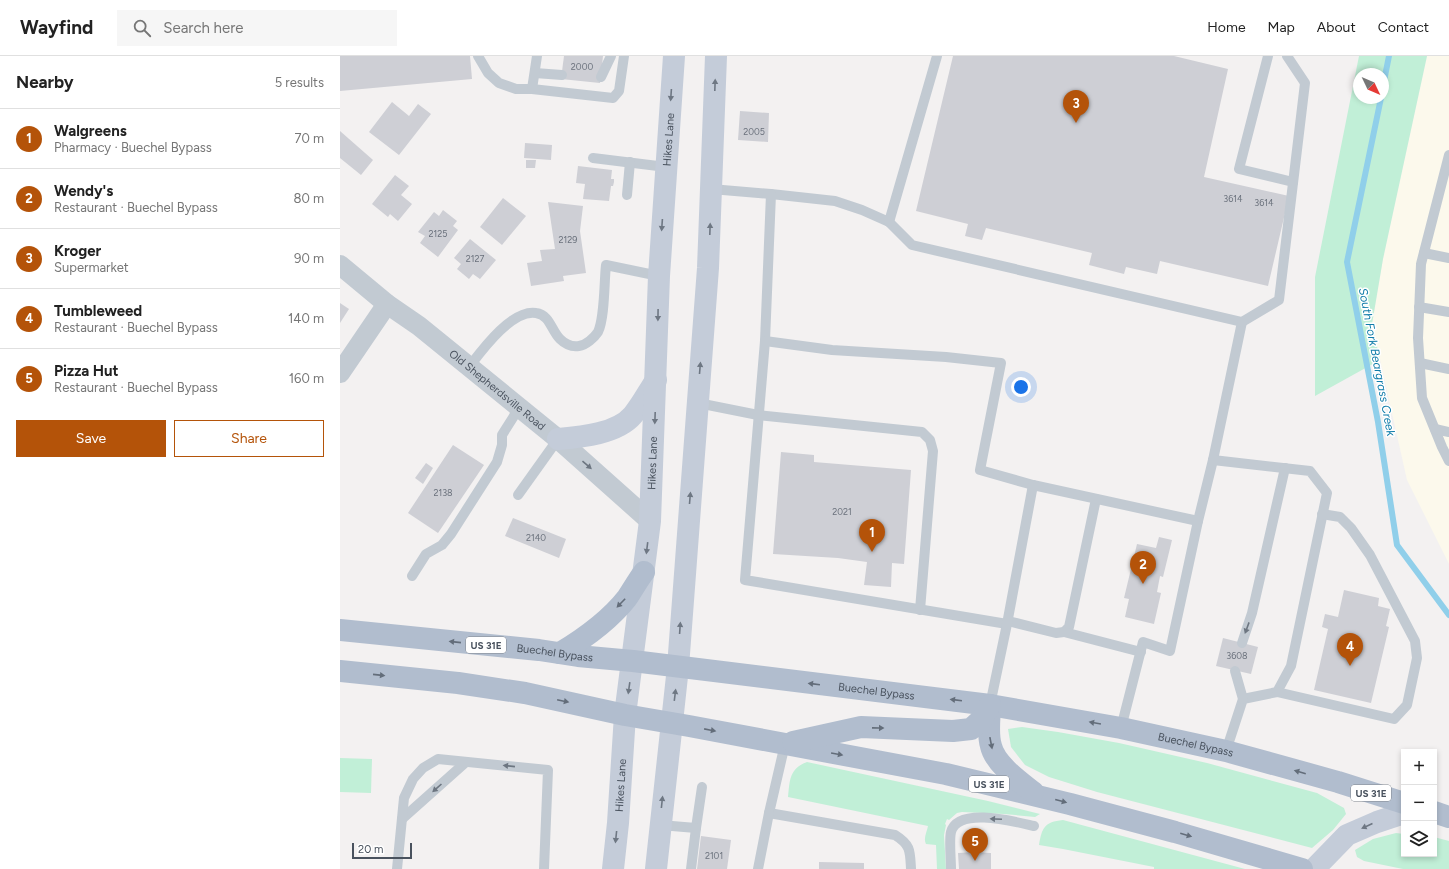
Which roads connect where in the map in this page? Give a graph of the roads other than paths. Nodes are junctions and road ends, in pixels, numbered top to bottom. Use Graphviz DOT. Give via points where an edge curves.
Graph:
graph roads {
  1 [pos="478,56"];
  2 [pos="537,56"];
  3 [pos="624,56"];
  4 [pos="674,56"];
  5 [pos="716,56"];
  6 [pos="936,56"];
  7 [pos="1268,56"];
  8 [pos="1287,56"];
  9 [pos="606,57"];
  10 [pos="535,73"];
  11 [pos="562,75"];
  12 [pos="601,78"];
  13 [pos="532,89"];
  14 [pos="1449,155"];
  15 [pos="593,158"];
  16 [pos="630,162"];
  17 [pos="666,167"];
  18 [pos="1293,182"];
  19 [pos="711,189"];
  20 [pos="771,194"];
  21 [pos="627,195"];
  22 [pos="1438,197"];
  23 [pos="1449,199"];
  24 [pos="889,222"];
  25 [pos="1424,253"];
  26 [pos="1449,258"];
  27 [pos="340,266"];
  28 [pos="659,276"];
  29 [pos="387,304"];
  30 [pos="1419,307"];
  31 [pos="1449,312"];
  32 [pos="1242,322"];
  33 [pos="765,341"];
  34 [pos="1420,363"];
  35 [pos="469,367"];
  36 [pos="1449,369"];
  37 [pos="340,373"];
  38 [pos="656,380"];
  39 [pos="698,403"];
  40 [pos="519,408"];
  41 [pos="758,415"];
  42 [pos="1435,429"];
  43 [pos="1449,432"];
  44 [pos="558,439"];
  45 [pos="1213,460"];
  46 [pos="1449,461"];
  47 [pos="1285,468"];
  48 [pos="1033,485"];
  49 [pos="518,495"];
  50 [pos="1096,499"];
  51 [pos="1322,514"];
  52 [pos="650,521"];
  53 [pos="1198,521"];
  54 [pos="644,572"];
  55 [pos="412,576"];
  56 [pos="920,610"];
  57 [pos="1008,622"];
  58 [pos="340,630"];
  59 [pos="1064,632"];
  60 [pos="1242,643"];
  61 [pos="1141,652"];
  62 [pos="560,653"];
  63 [pos="633,661"];
  64 [pos="678,667"];
  65 [pos="340,671"];
  66 [pos="1235,671"];
  67 [pos="1276,692"];
  68 [pos="1243,699"];
  69 [pos="990,705"];
  70 [pos="625,715"];
  71 [pos="672,722"];
  72 [pos="1121,728"];
  73 [pos="785,744"];
  74 [pos="1226,751"];
  75 [pos="466,762"];
  76 [pos="702,787"];
  77 [pos="1036,795"];
  78 [pos="1401,802"];
  79 [pos="769,813"];
  80 [pos="1401,814"];
  81 [pos="402,819"];
  82 [pos="660,825"];
  83 [pos="1034,826"];
  84 [pos="696,828"];
  85 [pos="397,869"];
  86 [pos="544,869"];
  87 [pos="613,869"];
  88 [pos="656,869"];
  89 [pos="691,869"];
  90 [pos="758,869"];
  91 [pos="911,869"];
  92 [pos="951,869"];
  93 [pos="1302,869"];
  94 [pos="1314,869"];
  1 -- 13 [label="lane" via="488,73 499,83 516,89"];
  2 -- 10 [label="lane"];
  3 -- 13 [label="lane" via="619,91 613,98"];
  4 -- 17 [label="main road, Hikes Lane, one-way"];
  19 -- 5 [label="main road, one-way"];
  6 -- 24 [label="lane"];
  7 -- 18 [label="lane" via="1239,169"];
  8 -- 18 [label="lane" via="1305,83"];
  9 -- 12 [label="lane"];
  10 -- 11 [label="lane"];
  10 -- 13 [label="lane"];
  14 -- 22 [label="lane"];
  15 -- 16 [label="lane"];
  16 -- 17 [label="lane"];
  16 -- 21 [label="lane"];
  17 -- 28 [label="main road, Hikes Lane, one-way"];
  18 -- 32 [label="lane" via="1279,300"];
  19 -- 20 [label="lane"];
  39 -- 19 [label="main road, one-way"];
  20 -- 24 [label="lane" via="835,201"];
  20 -- 33 [label="lane"];
  22 -- 23 [label="lane"];
  22 -- 25 [label="lane"];
  24 -- 32 [label="lane" via="912,246"];
  25 -- 26 [label="lane"];
  25 -- 30 [label="lane"];
  27 -- 29 [label="street, Old Shepherdsville Road"];
  28 -- 35 [label="lane" via="606,265 602,318 598,332 583,346 574,347 566,344 559,338 547,318 535,312 516,318 505,326"];
  28 -- 38 [label="main road, Hikes Lane, one-way"];
  29 -- 35 [label="street, Old Shepherdsville Road" via="419,326"];
  29 -- 37 [label="street"];
  30 -- 31 [label="lane"];
  30 -- 34 [label="lane"];
  32 -- 45 [label="lane"];
  33 -- 41 [label="lane"];
  33 -- 48 [label="lane" via="832,350 1001,362 980,470"];
  34 -- 36 [label="lane"];
  34 -- 42 [label="lane" via="1422,398"];
  35 -- 40 [label="street, Old Shepherdsville Road"];
  38 -- 44 [label="main road" via="625,423 587,436"];
  38 -- 52 [label="main road, Hikes Lane, one-way"];
  39 -- 41 [label="lane"];
  64 -- 39 [label="main road, one-way"];
  40 -- 44 [label="street, Old Shepherdsville Road"];
  40 -- 55 [label="lane" via="502,435 498,462 451,534 442,545 426,554"];
  41 -- 56 [label="lane" via="745,580"];
  41 -- 56 [label="lane" via="922,432 930,440 933,451"];
  42 -- 43 [label="lane"];
  42 -- 46 [label="lane"];
  44 -- 49 [label="lane"];
  44 -- 52 [label="street, Old Shepherdsville Road, one-way"];
  45 -- 47 [label="lane"];
  45 -- 53 [label="lane"];
  47 -- 51 [label="lane" via="1310,471 1327,493"];
  47 -- 60 [label="lane, one-way" via="1252,613"];
  48 -- 50 [label="lane"];
  48 -- 57 [label="lane"];
  50 -- 53 [label="lane"];
  50 -- 59 [label="lane" via="1069,627"];
  51 -- 67 [label="lane" via="1291,666"];
  51 -- 67 [label="lane" via="1340,518 1351,528 1370,555 1416,641 1417,658 1407,705 1394,719"];
  52 -- 54 [label="main road, Hikes Lane, one-way"];
  53 -- 61 [label="lane" via="1170,652 1143,642"];
  54 -- 62 [label="main road, one-way" via="626,598 604,622"];
  54 -- 63 [label="main road, Hikes Lane"];
  56 -- 57 [label="lane"];
  57 -- 59 [label="lane" via="1056,633"];
  57 -- 69 [label="lane"];
  62 -- 58 [label="main road, Buechel Bypass / US 31E, one-way"];
  59 -- 61 [label="lane"];
  61 -- 72 [label="lane"];
  62 -- 63 [label="main road, Buechel Bypass / US 31E"];
  63 -- 64 [label="main road, Buechel Bypass / US 31E"];
  63 -- 70 [label="main road, Hikes Lane, one-way"];
  69 -- 64 [label="main road, Buechel Bypass / US 31E, one-way"];
  71 -- 64 [label="main road, one-way"];
  65 -- 70 [label="main road, US 31E, one-way" via="450,682 525,693"];
  66 -- 68 [label="lane"];
  67 -- 68 [label="lane"];
  68 -- 74 [label="lane"];
  72 -- 69 [label="main road, Buechel Bypass / US 31E, one-way"];
  73 -- 69 [label="main road, one-way" via="860,728 953,731 971,729 982,719"];
  69 -- 77 [label="main road, one-way" via="989,730 993,753 1012,775"];
  70 -- 71 [label="main road, US 31E"];
  70 -- 87 [label="main road, Hikes Lane, one-way"];
  71 -- 73 [label="main road, US 31E, one-way"];
  82 -- 71 [label="main road, one-way"];
  72 -- 74 [label="main road, Buechel Bypass / US 31E"];
  73 -- 77 [label="main road, US 31E, one-way" via="946,774"];
  73 -- 79 [label="lane"];
  78 -- 74 [label="main road, Buechel Bypass / US 31E, one-way"];
  75 -- 81 [label="lane, one-way"];
  75 -- 81 [label="lane" via="438,759 423,768 413,779 404,798"];
  86 -- 75 [label="lane, one-way" via="548,770"];
  76 -- 84 [label="lane"];
  77 -- 93 [label="main road, US 31E, one-way"];
  79 -- 90 [label="lane"];
  79 -- 91 [label="lane" via="895,835 906,841"];
  80 -- 94 [label="main road, one-way" via="1347,835"];
  81 -- 85 [label="lane"];
  82 -- 84 [label="lane"];
  82 -- 88 [label="main road"];
  83 -- 92 [label="lane, one-way" via="1001,819 961,820 951,832"];
  84 -- 89 [label="lane"];
}
